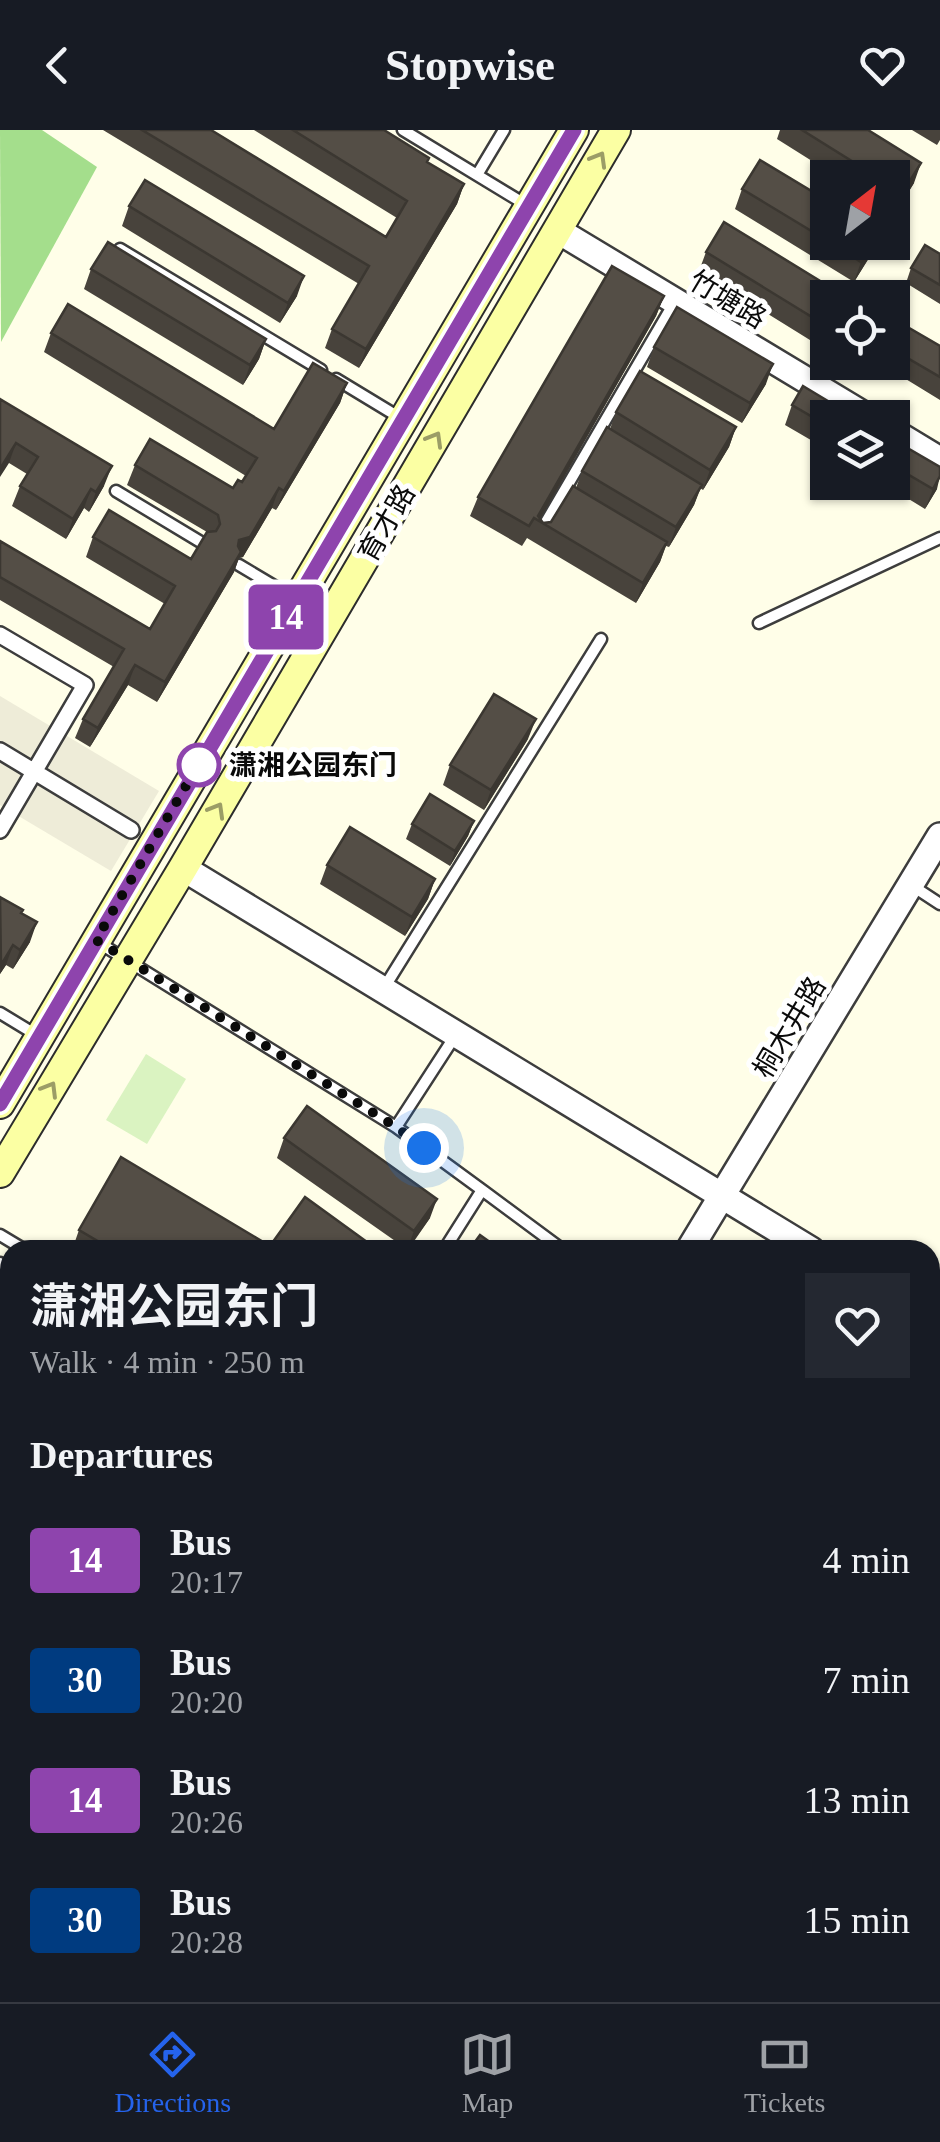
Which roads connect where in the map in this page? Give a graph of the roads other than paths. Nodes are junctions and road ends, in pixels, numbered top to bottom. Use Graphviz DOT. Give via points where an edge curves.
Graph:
graph roads {
  1 [pos="404,130"];
  2 [pos="504,130"];
  3 [pos="574,130"];
  4 [pos="616,130"];
  5 [pos="477,175"];
  6 [pos="529,207"];
  7 [pos="558,230"];
  8 [pos="120,249"];
  9 [pos="675,302"];
  10 [pos="632,375"];
  11 [pos="647,384"];
  12 [pos="839,400"];
  13 [pos="403,419"];
  14 [pos="596,436"];
  15 [pos="910,442"];
  16 [pos="612,444"];
  17 [pos="940,460"];
  18 [pos="116,492"];
  19 [pos="563,494"];
  20 [pos="580,504"];
  21 [pos="539,536"];
  22 [pos="940,538"];
  23 [pos="204,544"];
  24 [pos="238,565"];
  25 [pos="296,599"];
  26 [pos="759,623"];
  27 [pos="0,635"];
  28 [pos="601,639"];
  29 [pos="0,751"];
  30 [pos="34,772"];
  31 [pos="0,830"];
  32 [pos="131,830"];
  33 [pos="940,836"];
  34 [pos="183,868"];
  35 [pos="910,885"];
  36 [pos="940,904"];
  37 [pos="96,940"];
  38 [pos="128,960"];
  39 [pos="384,989"];
  40 [pos="0,1013"];
  41 [pos="457,1034"];
  42 [pos="39,1037"];
  43 [pos="0,1104"];
  44 [pos="396,1127"];
  45 [pos="0,1172"];
  46 [pos="482,1190"];
  47 [pos="721,1197"];
  48 [pos="450,1240"];
  49 [pos="550,1240"];
  50 [pos="695,1240"];
  51 [pos="794,1240"];
  1 -- 5 [label="lane"];
  2 -- 5 [label="lane"];
  3 -- 6 [label="main road, 育才路"];
  7 -- 4 [label="main road, 育才路, one-way"];
  5 -- 6 [label="lane"];
  6 -- 13 [label="main road, 育才路"];
  7 -- 9 [label="street, 竹塘路"];
  34 -- 7 [label="main road, 育才路, one-way"];
  8 -- 13 [label="lane"];
  9 -- 10 [label="lane"];
  9 -- 12 [label="street, 竹塘路"];
  10 -- 11 [label="lane"];
  10 -- 14 [label="lane"];
  13 -- 25 [label="main road, 育才路"];
  14 -- 16 [label="lane"];
  14 -- 19 [label="lane"];
  15 -- 17 [label="street"];
  18 -- 23 [label="lane"];
  19 -- 20 [label="lane"];
  19 -- 21 [label="lane"];
  22 -- 26 [label="lane"];
  24 -- 25 [label="lane"];
  25 -- 37 [label="main road, 育才路"];
  27 -- 30 [label="street" via="85,685"];
  28 -- 39 [label="lane"];
  29 -- 30 [label="street"];
  30 -- 31 [label="street"];
  30 -- 32 [label="street"];
  33 -- 35 [label="street, 桐木井路"];
  34 -- 38 [label="main road, 育才路"];
  34 -- 39 [label="street"];
  35 -- 36 [label="lane"];
  35 -- 47 [label="street, 桐木井路"];
  37 -- 38 [label="lane"];
  37 -- 42 [label="main road, 育才路"];
  38 -- 44 [label="lane"];
  45 -- 38 [label="main road, 育才路, one-way"];
  39 -- 41 [label="street"];
  40 -- 42 [label="lane"];
  41 -- 44 [label="lane"];
  41 -- 47 [label="street"];
  42 -- 43 [label="main road, 育才路"];
  44 -- 46 [label="lane"];
  46 -- 48 [label="lane"];
  46 -- 49 [label="lane"];
  47 -- 50 [label="street, 桐木井路"];
  47 -- 51 [label="street"];
}
